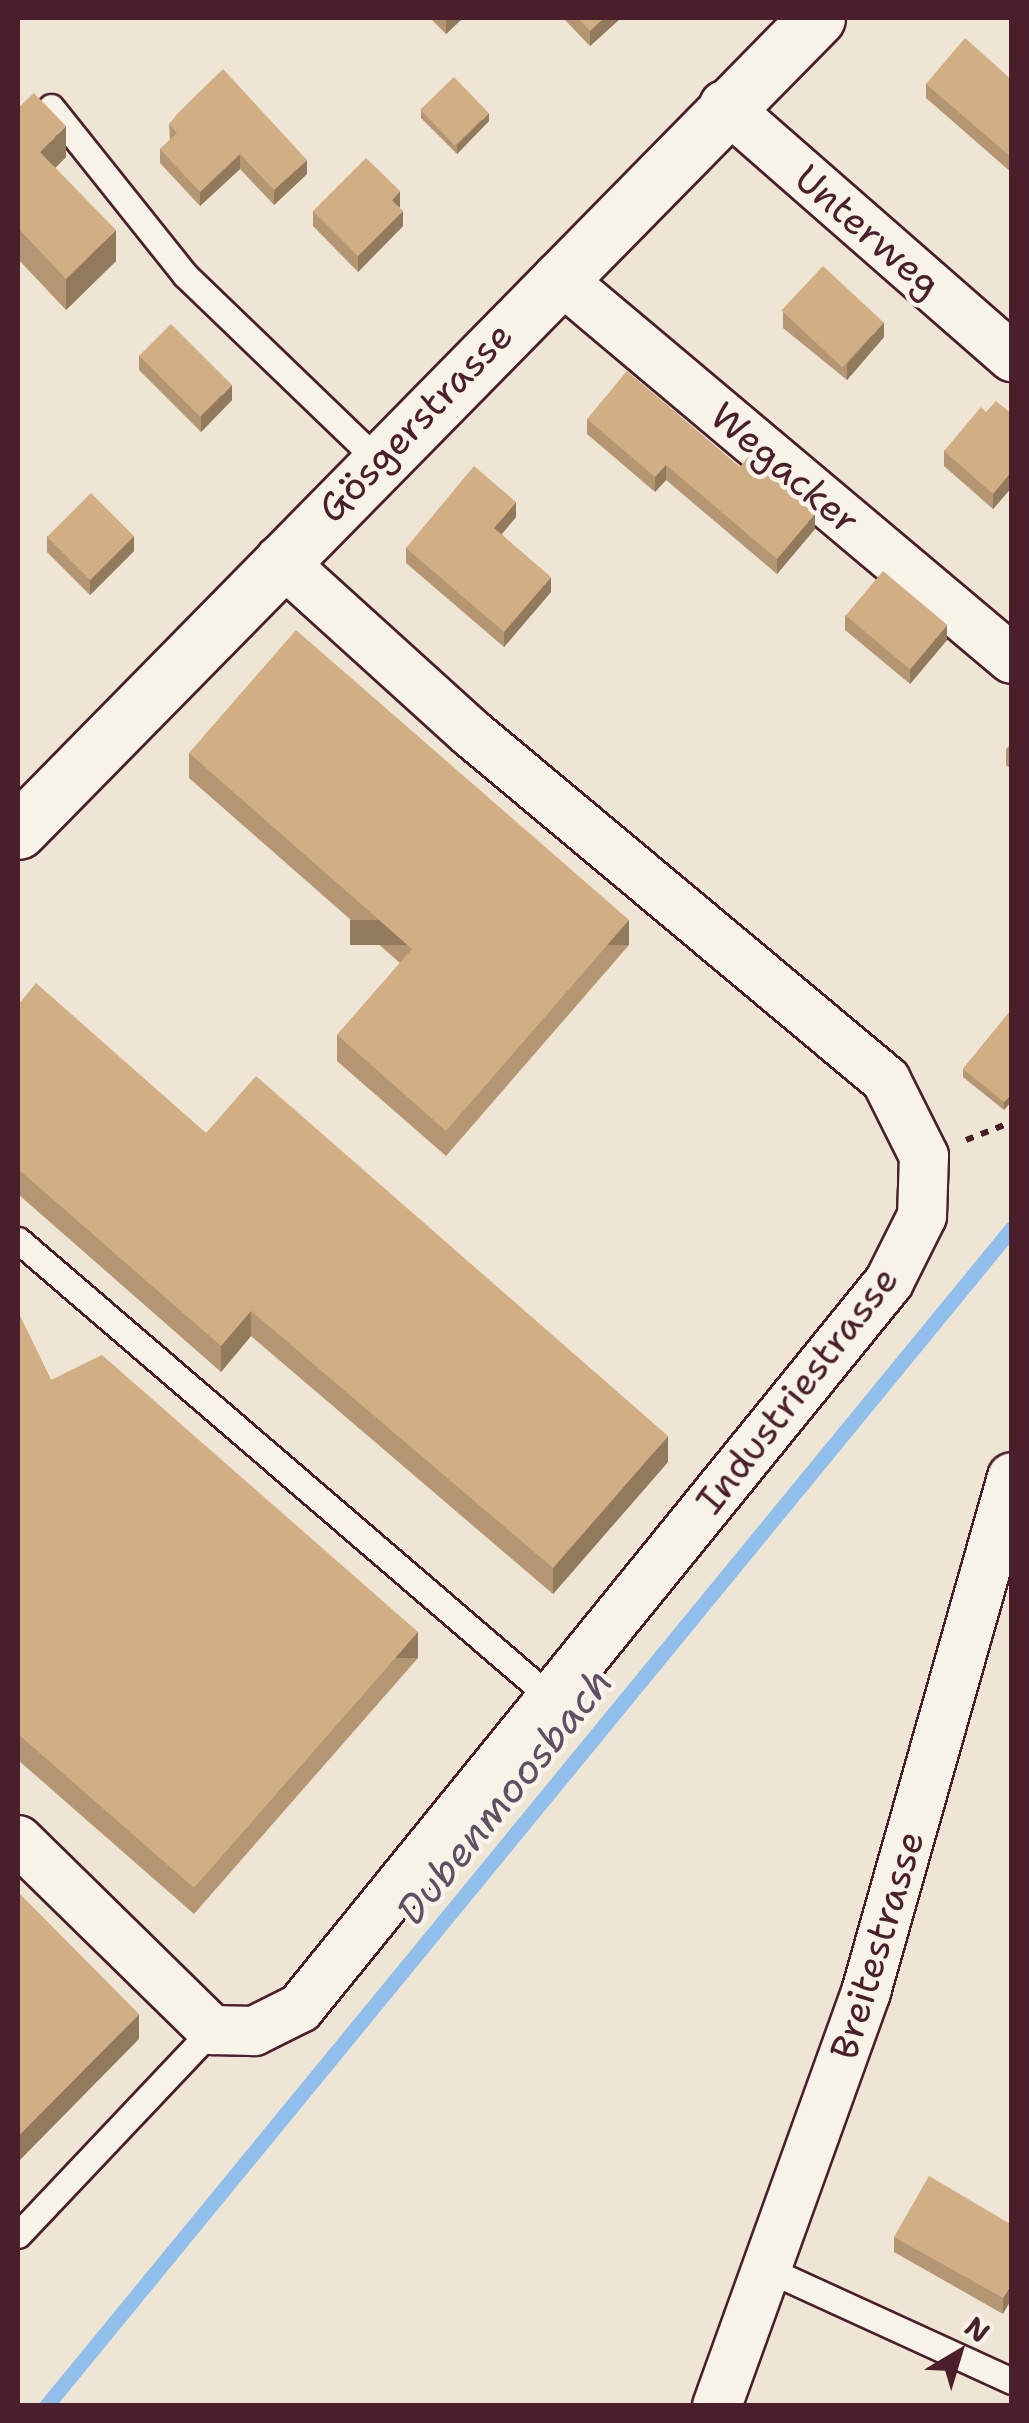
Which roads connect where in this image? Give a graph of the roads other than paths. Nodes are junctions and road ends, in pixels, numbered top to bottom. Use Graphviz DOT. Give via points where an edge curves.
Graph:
graph roads {
  1 [pos="807,21"];
  2 [pos="724,105"];
  3 [pos="51,107"];
  4 [pos="558,277"];
  5 [pos="1012,357"];
  6 [pos="378,460"];
  7 [pos="280,560"];
  8 [pos="1012,658"];
  9 [pos="18,831"];
  10 [pos="18,1240"];
  11 [pos="1012,1477"];
  12 [pos="551,1698"];
  13 [pos="18,1840"];
  14 [pos="212,2030"];
  15 [pos="18,2235"];
  16 [pos="767,2270"];
  17 [pos="1012,2380"];
  18 [pos="717,2406"];
  1 -- 2 [label="main road, Gösgerstrasse"];
  2 -- 4 [label="main road, Gösgerstrasse"];
  2 -- 5 [label="street, Unterweg"];
  3 -- 6 [label="lane" via="185,275"];
  4 -- 6 [label="main road, Gösgerstrasse"];
  4 -- 8 [label="street, Wegacker"];
  6 -- 7 [label="main road, Gösgerstrasse"];
  7 -- 9 [label="main road, Gösgerstrasse"];
  7 -- 12 [label="street, Industriestrasse" via="471,733 886,1080 924,1156 922,1216 889,1282"];
  10 -- 12 [label="lane"];
  11 -- 16 [label="street, Breitestrasse" via="866,1992"];
  12 -- 14 [label="street, Industriestrasse" via="300,2008 254,2031"];
  13 -- 14 [label="street"];
  14 -- 15 [label="lane"];
  16 -- 17 [label="lane"];
  16 -- 18 [label="street, Breitestrasse"];
}
